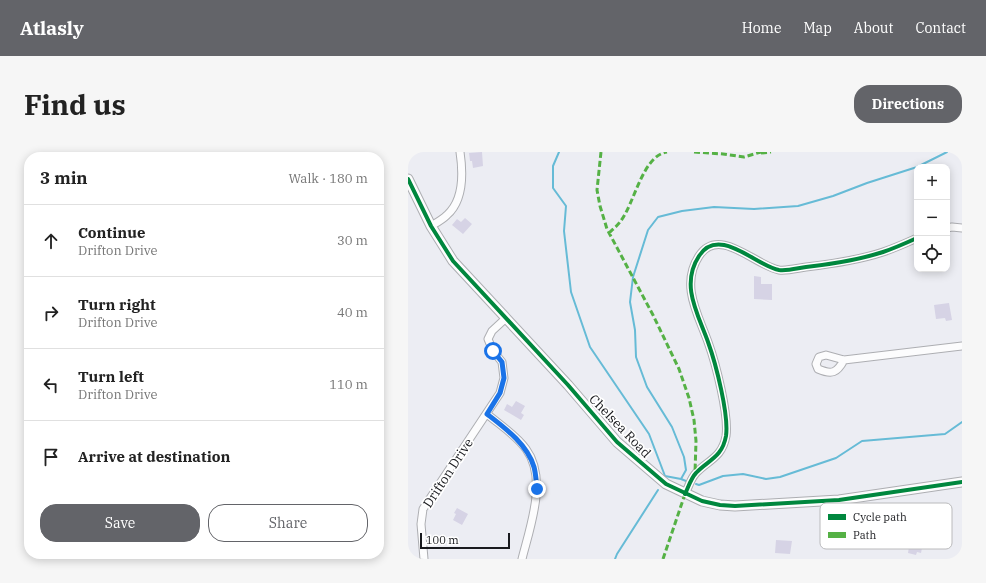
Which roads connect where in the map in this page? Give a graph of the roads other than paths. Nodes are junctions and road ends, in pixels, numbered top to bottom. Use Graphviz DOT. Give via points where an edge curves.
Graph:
graph roads {
  1 [pos="460,152"];
  2 [pos="408,179"];
  3 [pos="431,226"];
  4 [pos="950,227"];
  5 [pos="962,228"];
  6 [pos="914,239"];
  7 [pos="505,319"];
  8 [pos="962,346"];
  9 [pos="844,360"];
  10 [pos="487,414"];
  11 [pos="962,482"];
  12 [pos="685,494"];
  13 [pos="424,559"];
  14 [pos="522,559"];
  1 -- 3 [label="street" via="461,189 448,215"];
  2 -- 3 [label="street, Chelsea Road"];
  3 -- 7 [label="street, Chelsea Road" via="453,261"];
  4 -- 5 [label="street"];
  6 -- 12 [label="street" via="883,252 830,264 781,270 769,267 731,246 719,244 706,248 699,256 690,283 692,299 715,367 723,404 726,438 715,459 695,473"];
  7 -- 10 [label="street, Drifton Drive" via="492,331 488,339 502,362 504,378 500,393"];
  7 -- 12 [label="street, Chelsea Road" via="618,442 666,484"];
  8 -- 9 [label="street"];
  10 -- 13 [label="street, Drifton Drive" via="423,509 421,524"];
  10 -- 14 [label="street" via="526,450 534,468 537,489"];
  11 -- 12 [label="street, Chelsea Road" via="840,500 735,506 702,501"];
}
